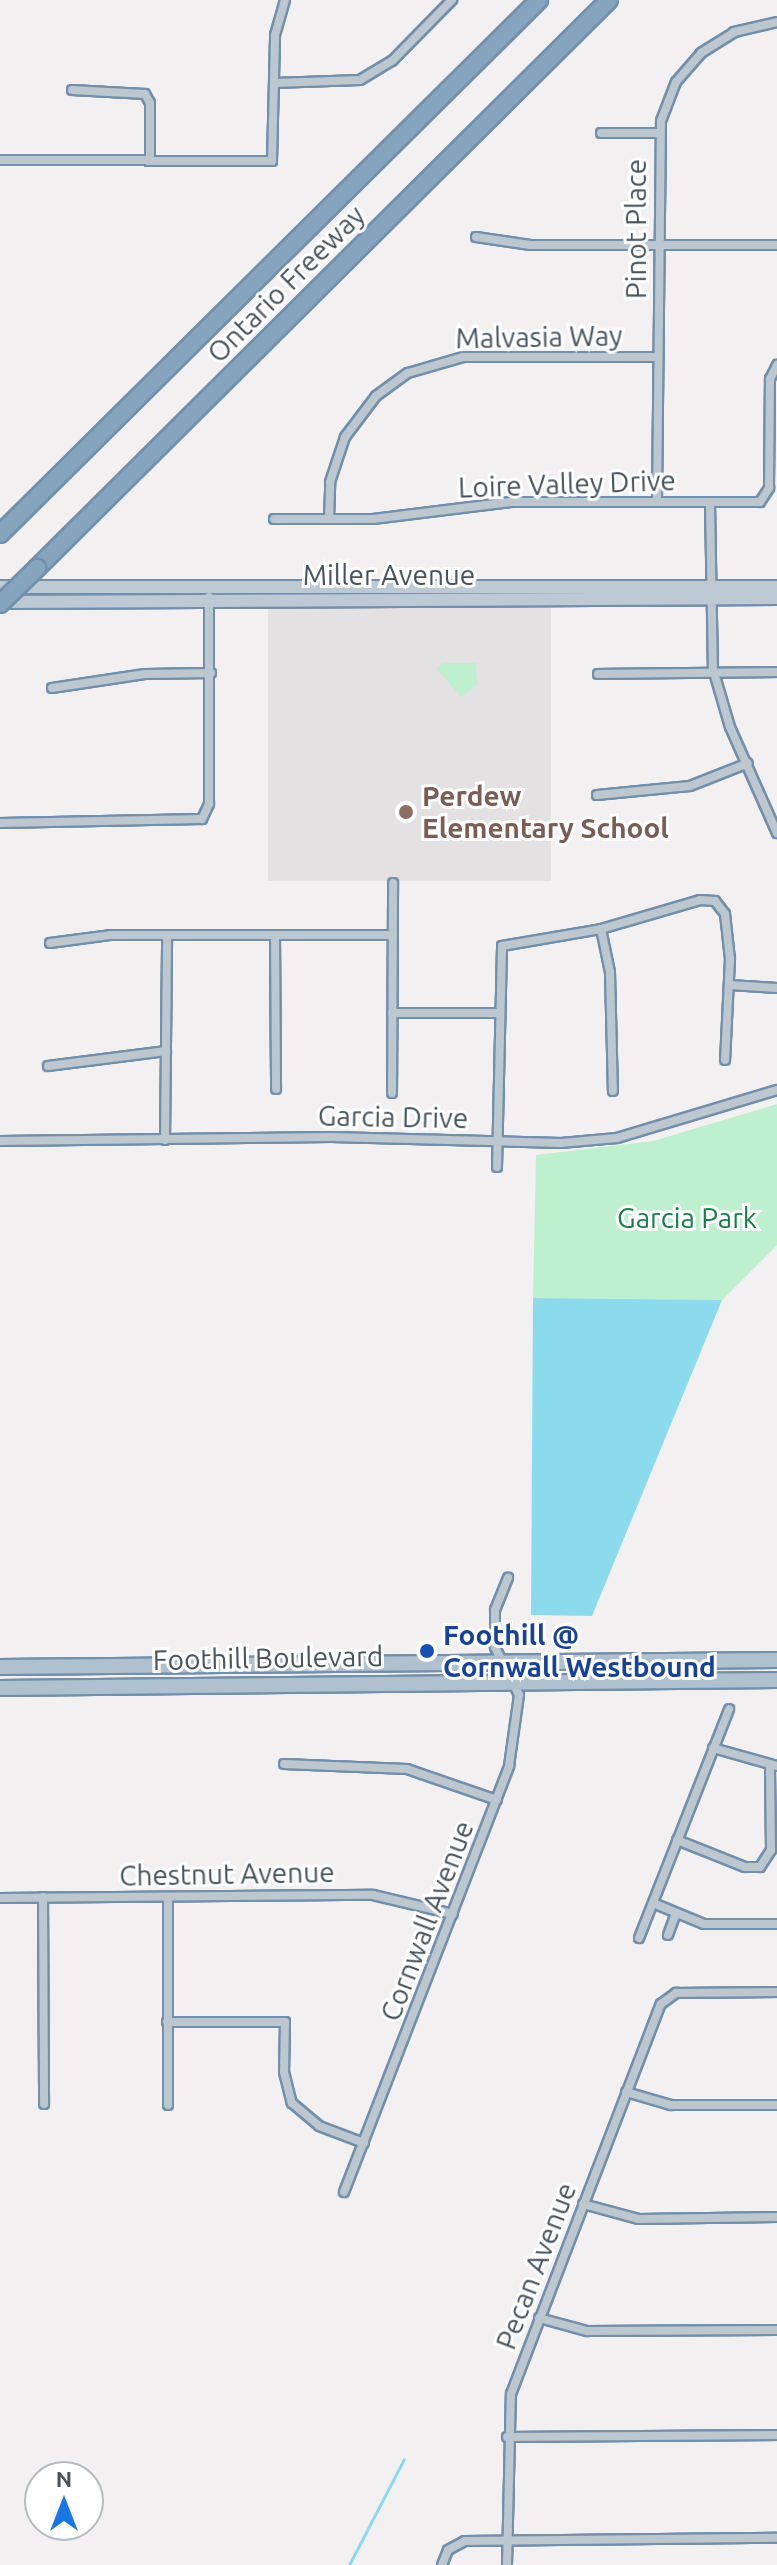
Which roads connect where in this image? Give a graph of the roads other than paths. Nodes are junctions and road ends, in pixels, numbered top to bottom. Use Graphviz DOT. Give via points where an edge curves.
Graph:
graph roads {
  1 [pos="285,0"];
  2 [pos="452,0"];
  3 [pos="539,0"];
  4 [pos="609,0"];
  5 [pos="777,22"];
  6 [pos="274,83"];
  7 [pos="72,90"];
  8 [pos="601,133"];
  9 [pos="659,133"];
  10 [pos="0,160"];
  11 [pos="150,161"];
  12 [pos="476,237"];
  13 [pos="658,245"];
  14 [pos="777,245"];
  15 [pos="657,357"];
  16 [pos="776,365"];
  17 [pos="657,502"];
  18 [pos="710,502"];
  19 [pos="274,519"];
  20 [pos="329,519"];
  21 [pos="0,534"];
  22 [pos="0,587"];
  23 [pos="710,587"];
  24 [pos="777,587"];
  25 [pos="210,593"];
  26 [pos="777,598"];
  27 [pos="709,601"];
  28 [pos="0,603"];
  29 [pos="713,669"];
  30 [pos="777,672"];
  31 [pos="211,673"];
  32 [pos="598,674"];
  33 [pos="52,688"];
  34 [pos="748,763"];
  35 [pos="597,795"];
  36 [pos="0,823"];
  37 [pos="777,833"];
  38 [pos="393,883"];
  39 [pos="601,929"];
  40 [pos="167,935"];
  41 [pos="275,935"];
  42 [pos="393,935"];
  43 [pos="50,943"];
  44 [pos="730,985"];
  45 [pos="777,988"];
  46 [pos="392,1013"];
  47 [pos="500,1013"];
  48 [pos="166,1051"];
  49 [pos="725,1060"];
  50 [pos="48,1066"];
  51 [pos="276,1089"];
  52 [pos="777,1090"];
  53 [pos="613,1091"];
  54 [pos="392,1093"];
  55 [pos="165,1140"];
  56 [pos="0,1141"];
  57 [pos="500,1142"];
  58 [pos="497,1167"];
  59 [pos="508,1578"];
  60 [pos="777,1660"];
  61 [pos="502,1663"];
  62 [pos="0,1667"];
  63 [pos="777,1680"];
  64 [pos="512,1681"];
  65 [pos="0,1688"];
  66 [pos="729,1709"];
  67 [pos="713,1748"];
  68 [pos="284,1764"];
  69 [pos="774,1766"];
  70 [pos="497,1800"];
  71 [pos="677,1840"];
  72 [pos="43,1897"];
  73 [pos="168,1897"];
  74 [pos="0,1898"];
  75 [pos="653,1903"];
  76 [pos="676,1913"];
  77 [pos="453,1914"];
  78 [pos="777,1924"];
  79 [pos="668,1935"];
  80 [pos="639,1938"];
  81 [pos="777,1992"];
  82 [pos="167,2022"];
  83 [pos="626,2092"];
  84 [pos="44,2104"];
  85 [pos="168,2105"];
  86 [pos="777,2105"];
  87 [pos="364,2143"];
  88 [pos="344,2192"];
  89 [pos="583,2204"];
  90 [pos="777,2217"];
  91 [pos="539,2318"];
  92 [pos="777,2330"];
  93 [pos="777,2435"];
  94 [pos="507,2437"];
  95 [pos="777,2538"];
  96 [pos="506,2541"];
  97 [pos="442,2565"];
  98 [pos="507,2565"];
  1 -- 6 [label="street" via="275,35"];
  2 -- 6 [label="street" via="392,61 360,80"];
  3 -- 21 [label="highway, Ontario Freeway"];
  4 -- 28 [label="highway, Ontario Freeway, bridge"];
  5 -- 9 [label="street, Pinot Place" via="734,32 701,53 670,93"];
  6 -- 11 [label="street" via="272,161"];
  7 -- 11 [label="street" via="145,94 150,103"];
  8 -- 9 [label="street"];
  9 -- 13 [label="street, Pinot Place"];
  10 -- 11 [label="street"];
  12 -- 13 [label="street" via="530,245"];
  13 -- 14 [label="street"];
  13 -- 15 [label="street, Pinot Place"];
  15 -- 17 [label="street, Pinot Place"];
  15 -- 20 [label="street, Malvasia Way" via="463,357 408,373 376,396 345,437 330,482"];
  16 -- 18 [label="street, Loire Valley Drive" via="765,499"];
  17 -- 18 [label="street, Loire Valley Drive"];
  17 -- 20 [label="street, Loire Valley Drive" via="511,502 373,519"];
  18 -- 23 [label="street"];
  19 -- 20 [label="street, Loire Valley Drive"];
  22 -- 25 [label="main road, Miller Avenue"];
  23 -- 24 [label="main road, Miller Avenue"];
  23 -- 25 [label="main road, Miller Avenue"];
  23 -- 27 [label="street"];
  25 -- 27 [label="main road, Miller Avenue"];
  25 -- 28 [label="main road, Miller Avenue"];
  25 -- 31 [label="street"];
  26 -- 27 [label="main road, Miller Avenue"];
  27 -- 29 [label="street"];
  29 -- 30 [label="street"];
  29 -- 32 [label="street"];
  29 -- 34 [label="street" via="724,712"];
  31 -- 33 [label="street" via="145,674"];
  31 -- 36 [label="street" via="209,804 202,819"];
  34 -- 35 [label="street" via="690,786"];
  34 -- 37 [label="street"];
  38 -- 42 [label="street"];
  39 -- 44 [label="street" via="700,900 715,901 725,914"];
  39 -- 47 [label="street" via="502,946"];
  39 -- 53 [label="street" via="610,972"];
  40 -- 41 [label="street"];
  40 -- 43 [label="street"];
  40 -- 48 [label="street"];
  41 -- 42 [label="street"];
  41 -- 51 [label="street"];
  42 -- 46 [label="street"];
  44 -- 45 [label="street"];
  44 -- 49 [label="street"];
  46 -- 47 [label="street"];
  46 -- 54 [label="street"];
  47 -- 57 [label="street"];
  48 -- 50 [label="street"];
  48 -- 55 [label="street"];
  52 -- 57 [label="street, Garcia Drive" via="617,1138"];
  55 -- 56 [label="street, Garcia Drive"];
  55 -- 57 [label="street, Garcia Drive"];
  57 -- 58 [label="street"];
  59 -- 61 [label="street, Cornwall Avenue" via="495,1610 495,1647"];
  60 -- 61 [label="main road, Foothill Boulevard"];
  61 -- 62 [label="main road, Foothill Boulevard"];
  61 -- 64 [label="street, Cornwall Avenue"];
  63 -- 64 [label="main road, Foothill Boulevard"];
  64 -- 65 [label="main road, Foothill Boulevard"];
  64 -- 70 [label="street, Cornwall Avenue" via="519,1695 517,1725"];
  66 -- 67 [label="street"];
  67 -- 69 [label="street"];
  67 -- 71 [label="street"];
  68 -- 70 [label="street" via="407,1769"];
  69 -- 71 [label="street" via="771,1850 760,1867 745,1867"];
  70 -- 77 [label="street, Cornwall Avenue"];
  71 -- 75 [label="street"];
  72 -- 73 [label="street, Chestnut Avenue"];
  72 -- 74 [label="street, Chestnut Avenue"];
  72 -- 84 [label="street"];
  73 -- 77 [label="street, Chestnut Avenue" via="383,1895"];
  73 -- 82 [label="street"];
  75 -- 76 [label="street"];
  75 -- 80 [label="street"];
  76 -- 78 [label="street" via="704,1924"];
  76 -- 79 [label="street"];
  77 -- 87 [label="street, Cornwall Avenue"];
  81 -- 83 [label="street, Pecan Avenue" via="666,1996"];
  82 -- 85 [label="street"];
  82 -- 87 [label="street" via="285,2022 284,2072 292,2103 319,2126"];
  83 -- 86 [label="street" via="671,2105"];
  83 -- 89 [label="street, Pecan Avenue"];
  87 -- 88 [label="street, Cornwall Avenue"];
  89 -- 90 [label="street" via="639,2219"];
  89 -- 91 [label="street, Pecan Avenue"];
  91 -- 92 [label="street" via="587,2331"];
  91 -- 94 [label="street, Pecan Avenue" via="511,2394"];
  93 -- 94 [label="street"];
  94 -- 96 [label="street, Pecan Avenue"];
  95 -- 96 [label="street"];
  96 -- 97 [label="street" via="458,2542"];
  96 -- 98 [label="street, Pecan Avenue"];
}
